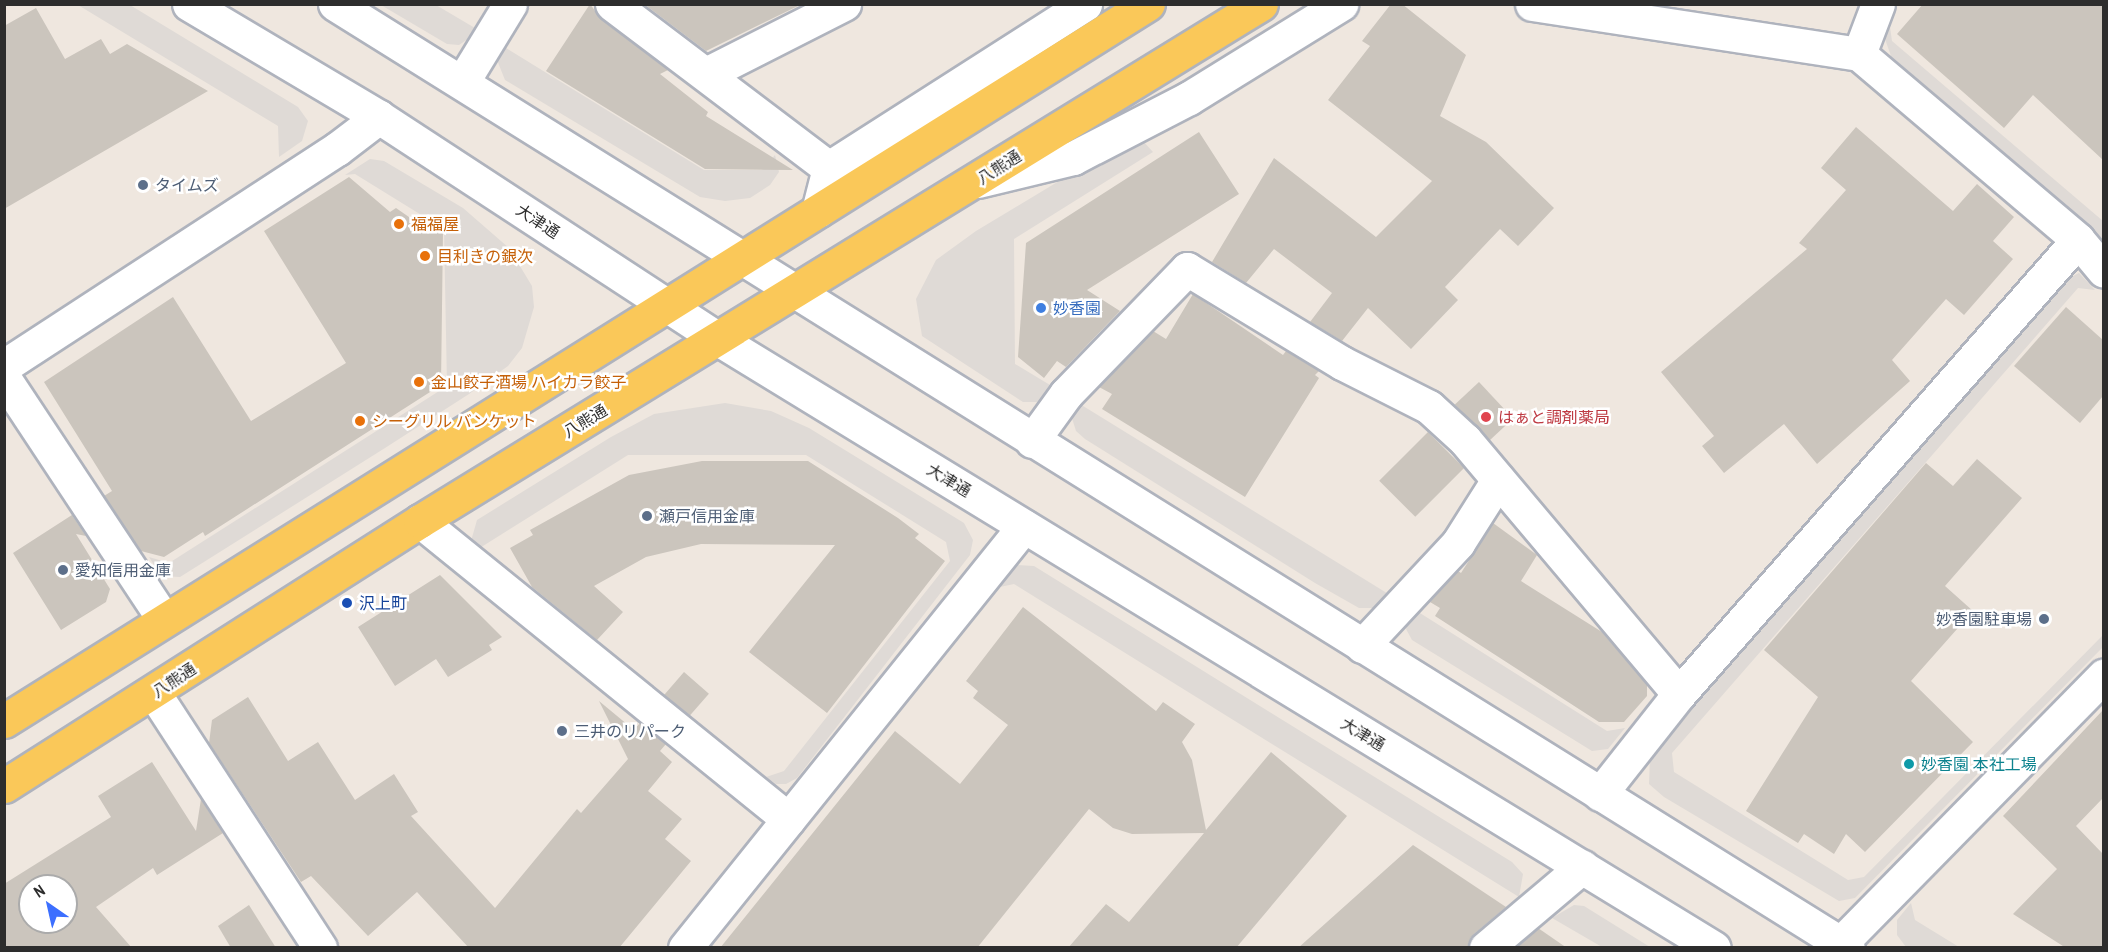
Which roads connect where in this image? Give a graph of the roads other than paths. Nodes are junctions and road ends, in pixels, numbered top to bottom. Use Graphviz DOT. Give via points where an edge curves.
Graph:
graph roads {
  1 [pos="189,4"];
  2 [pos="335,4"];
  3 [pos="510,4"];
  4 [pos="612,4"];
  5 [pos="844,4"];
  6 [pos="1085,4"];
  7 [pos="1149,4"];
  8 [pos="1261,4"];
  9 [pos="1341,4"];
  10 [pos="1532,4"];
  11 [pos="1878,4"];
  12 [pos="1859,54"];
  13 [pos="706,74"];
  14 [pos="463,81"];
  15 [pos="379,117"];
  16 [pos="829,168"];
  17 [pos="974,182"];
  18 [pos="818,211"];
  19 [pos="2078,240"];
  20 [pos="742,259"];
  21 [pos="2103,271"];
  22 [pos="794,293"];
  23 [pos="666,305"];
  24 [pos="718,339"];
  25 [pos="4,366"];
  26 [pos="4,378"];
  27 [pos="1032,441"];
  28 [pos="1498,480"];
  29 [pos="420,521"];
  30 [pos="1024,526"];
  31 [pos="164,620"];
  32 [pos="1362,646"];
  33 [pos="2103,675"];
  34 [pos="154,693"];
  35 [pos="1678,694"];
  36 [pos="4,721"];
  37 [pos="4,786"];
  38 [pos="1600,794"];
  39 [pos="788,819"];
  40 [pos="1582,867"];
  41 [pos="309,944"];
  42 [pos="1844,945"];
  43 [pos="685,948"];
  44 [pos="1486,948"];
  45 [pos="1714,948"];
  1 -- 15 [label="street, 大津通"];
  2 -- 14 [label="street"];
  3 -- 14 [label="street"];
  4 -- 13 [label="street"];
  5 -- 13 [label="street"];
  6 -- 16 [label="street"];
  7 -- 18 [label="main road"];
  8 -- 17 [label="main road, 八熊通"];
  9 -- 17 [label="street" via="1189,98 1072,158"];
  10 -- 12 [label="street"];
  11 -- 12 [label="street"];
  12 -- 19 [label="street"];
  13 -- 16 [label="street"];
  14 -- 20 [label="street"];
  15 -- 23 [label="street, 大津通"];
  15 -- 25 [label="street" via="337,149"];
  16 -- 18 [label="street"];
  17 -- 22 [label="main road, 八熊通"];
  18 -- 20 [label="main road"];
  19 -- 21 [label="street"];
  19 -- 35 [label="street"];
  20 -- 22 [label="street"];
  20 -- 23 [label="main road"];
  22 -- 24 [label="main road, 八熊通"];
  22 -- 27 [label="street"];
  23 -- 24 [label="street, 大津通"];
  23 -- 31 [label="main road"];
  24 -- 29 [label="main road, 八熊通"];
  24 -- 30 [label="street, 大津通"];
  26 -- 31 [label="street"];
  27 -- 28 [label="street" via="1066,394 1187,269 1342,363 1429,407"];
  27 -- 32 [label="street"];
  28 -- 32 [label="street" via="1458,543"];
  28 -- 35 [label="street"];
  29 -- 34 [label="main road, 八熊通"];
  29 -- 39 [label="street"];
  30 -- 39 [label="street"];
  30 -- 40 [label="street, 大津通"];
  31 -- 36 [label="main road"];
  32 -- 38 [label="street"];
  33 -- 42 [label="street"];
  34 -- 37 [label="main road, 八熊通"];
  34 -- 41 [label="street"];
  35 -- 38 [label="street"];
  38 -- 42 [label="street"];
  39 -- 43 [label="street"];
  40 -- 44 [label="street"];
  40 -- 45 [label="street, 大津通"];
}
